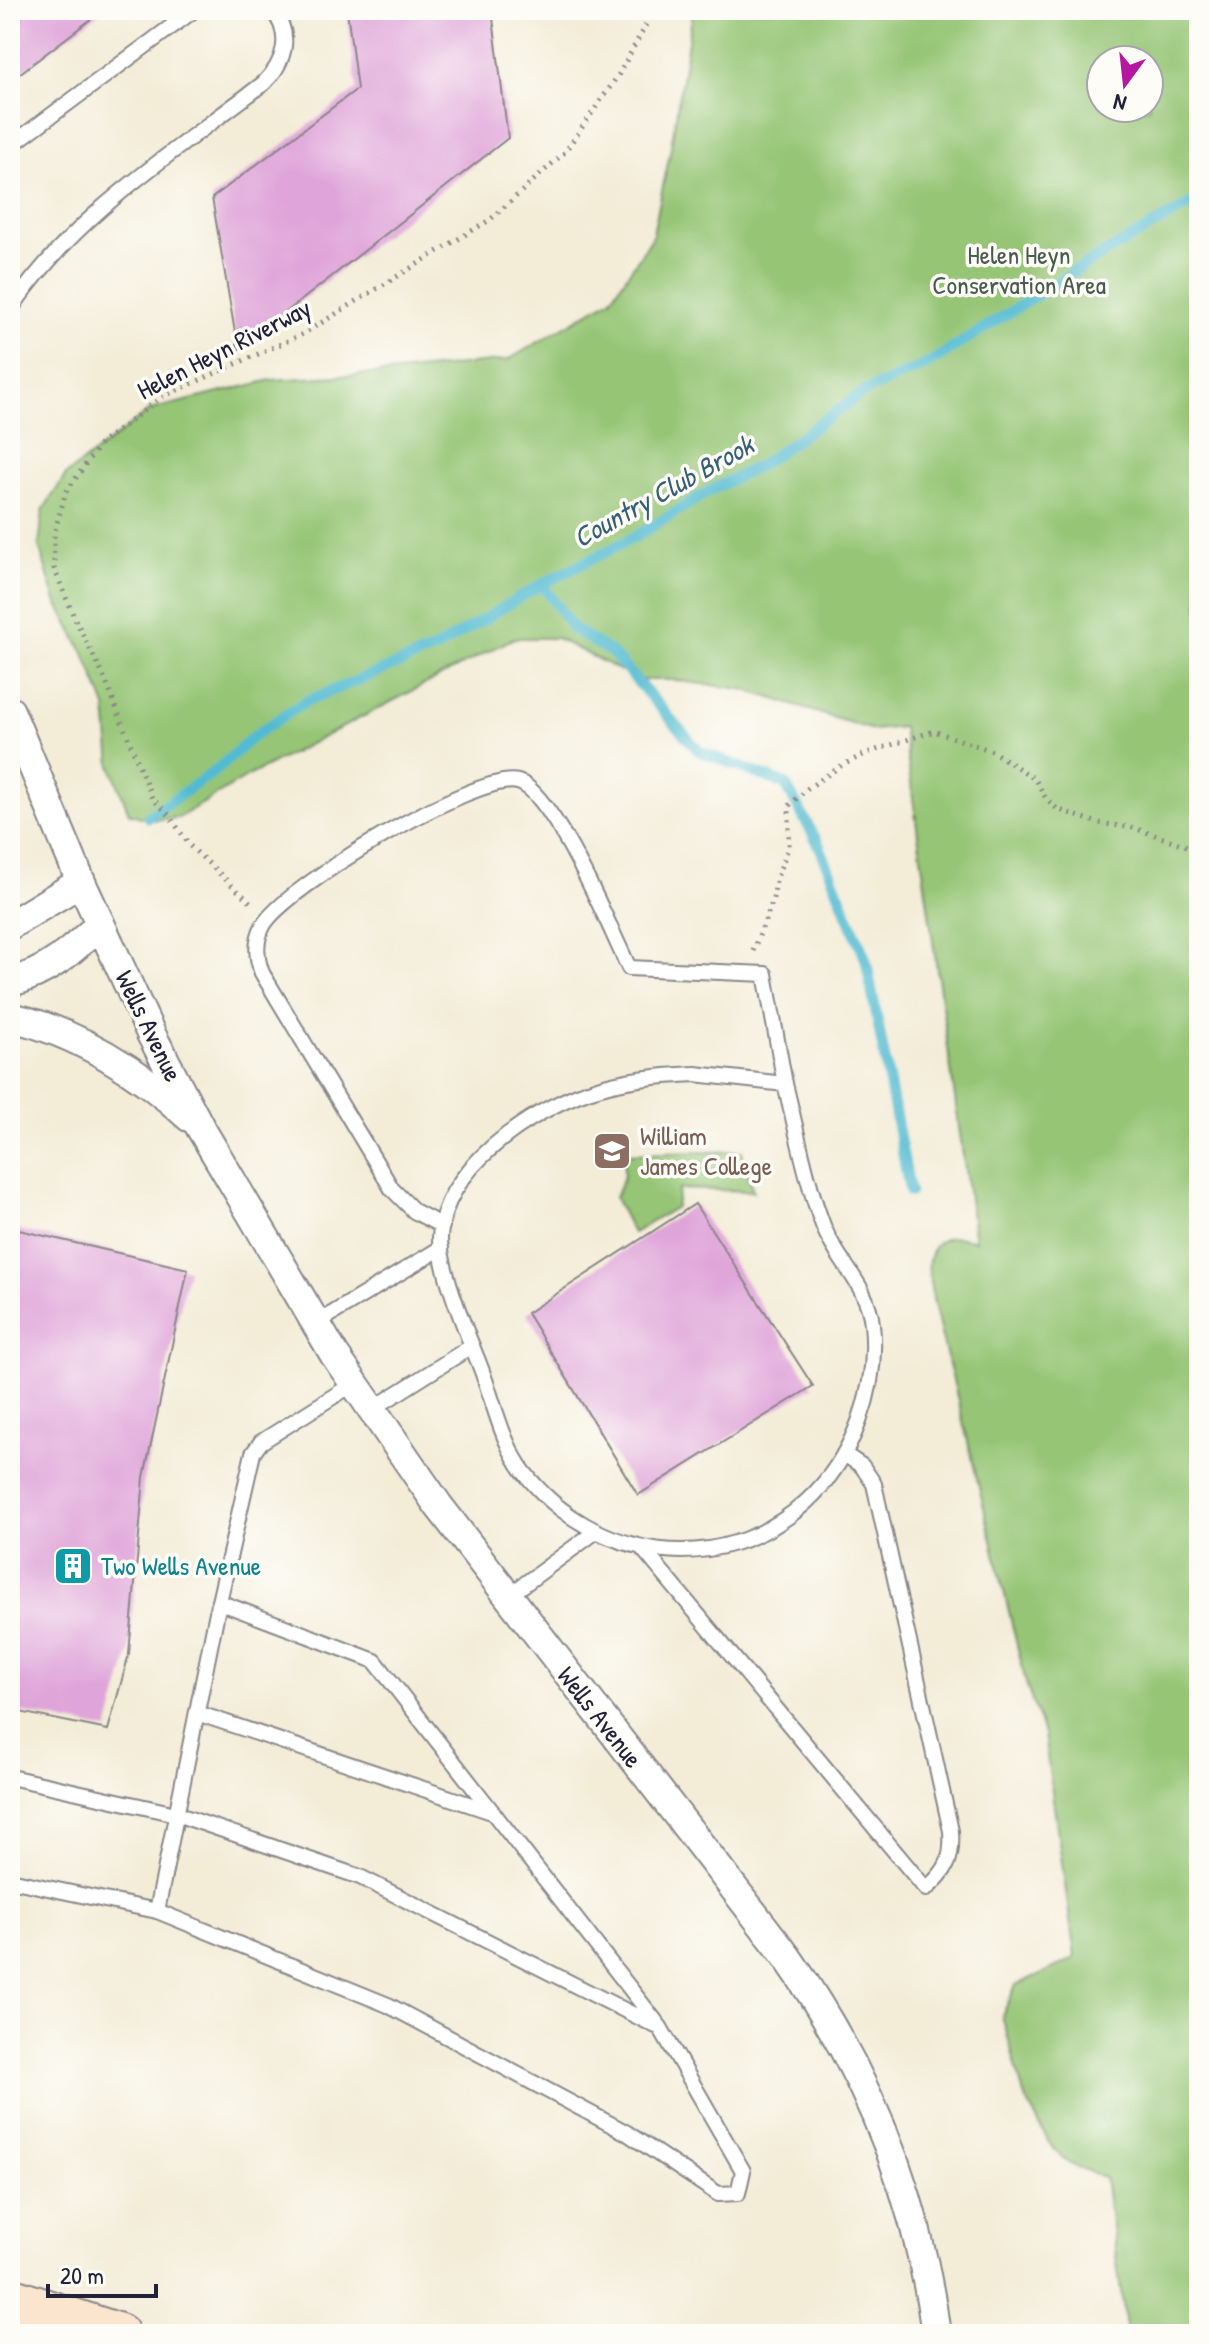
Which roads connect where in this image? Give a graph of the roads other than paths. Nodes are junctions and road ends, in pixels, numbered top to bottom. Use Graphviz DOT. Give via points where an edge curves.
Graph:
graph roads {
  1 [pos="17,10"];
  2 [pos="194,10"];
  3 [pos="272,10"];
  4 [pos="10,15"];
  5 [pos="10,146"];
  6 [pos="13,301"];
  7 [pos="10,711"];
  8 [pos="81,882"];
  9 [pos="100,924"];
  10 [pos="10,925"];
  11 [pos="10,982"];
  12 [pos="10,1017"];
  13 [pos="785,1084"];
  14 [pos="200,1127"];
  15 [pos="442,1226"];
  16 [pos="441,1248"];
  17 [pos="315,1324"];
  18 [pos="472,1346"];
  19 [pos="353,1384"];
  20 [pos="371,1410"];
  21 [pos="844,1454"];
  22 [pos="595,1532"];
  23 [pos="643,1549"];
  24 [pos="507,1597"];
  25 [pos="219,1602"];
  26 [pos="197,1713"];
  27 [pos="10,1777"];
  28 [pos="493,1812"];
  29 [pos="176,1814"];
  30 [pos="10,1880"];
  31 [pos="157,1911"];
  32 [pos="660,2027"];
  33 [pos="10,2298"];
  34 [pos="119,2334"];
  35 [pos="936,2334"];
  1 -- 4 [label="lane"];
  2 -- 5 [label="lane"];
  3 -- 6 [label="lane" via="284,32 276,71 86,220"];
  7 -- 8 [label="street, Wells Avenue"];
  8 -- 9 [label="street, Wells Avenue"];
  8 -- 10 [label="street"];
  9 -- 11 [label="street" via="56,962"];
  9 -- 14 [label="street, Wells Avenue"];
  12 -- 14 [label="street, Wells Avenue" via="65,1036 111,1060"];
  13 -- 15 [label="lane" via="695,1074 640,1077 587,1091 499,1141 467,1175"];
  13 -- 15 [label="lane" via="765,974 629,968 562,833 535,794 519,782 496,782 407,823 313,880 269,917 258,940 262,973 392,1189 414,1211"];
  13 -- 21 [label="lane" via="818,1211 831,1243 864,1291 870,1312 871,1376"];
  14 -- 17 [label="street, Wells Avenue"];
  15 -- 16 [label="lane"];
  16 -- 17 [label="lane"];
  16 -- 18 [label="lane"];
  17 -- 19 [label="street, Wells Avenue"];
  18 -- 20 [label="lane"];
  18 -- 22 [label="lane" via="508,1446 524,1472 559,1507"];
  19 -- 20 [label="street, Wells Avenue"];
  19 -- 25 [label="lane" via="256,1447"];
  20 -- 24 [label="street, Wells Avenue"];
  21 -- 23 [label="lane" via="816,1492 778,1524 733,1543 698,1550"];
  21 -- 23 [label="lane" via="862,1466 874,1484 951,1831 948,1868 926,1889"];
  22 -- 23 [label="lane"];
  22 -- 24 [label="lane"];
  24 -- 35 [label="street, Wells Avenue" via="787,1957 826,2015 870,2097 902,2179"];
  25 -- 26 [label="lane"];
  25 -- 28 [label="lane" via="375,1661"];
  26 -- 28 [label="lane"];
  26 -- 29 [label="lane"];
  27 -- 29 [label="lane"];
  28 -- 32 [label="lane"];
  29 -- 31 [label="lane"];
  29 -- 32 [label="lane" via="360,1877"];
  30 -- 31 [label="lane"];
  31 -- 32 [label="lane" via="388,2005 627,2133 718,2194 738,2193 743,2171"];
  33 -- 34 [label="main road"];
}
